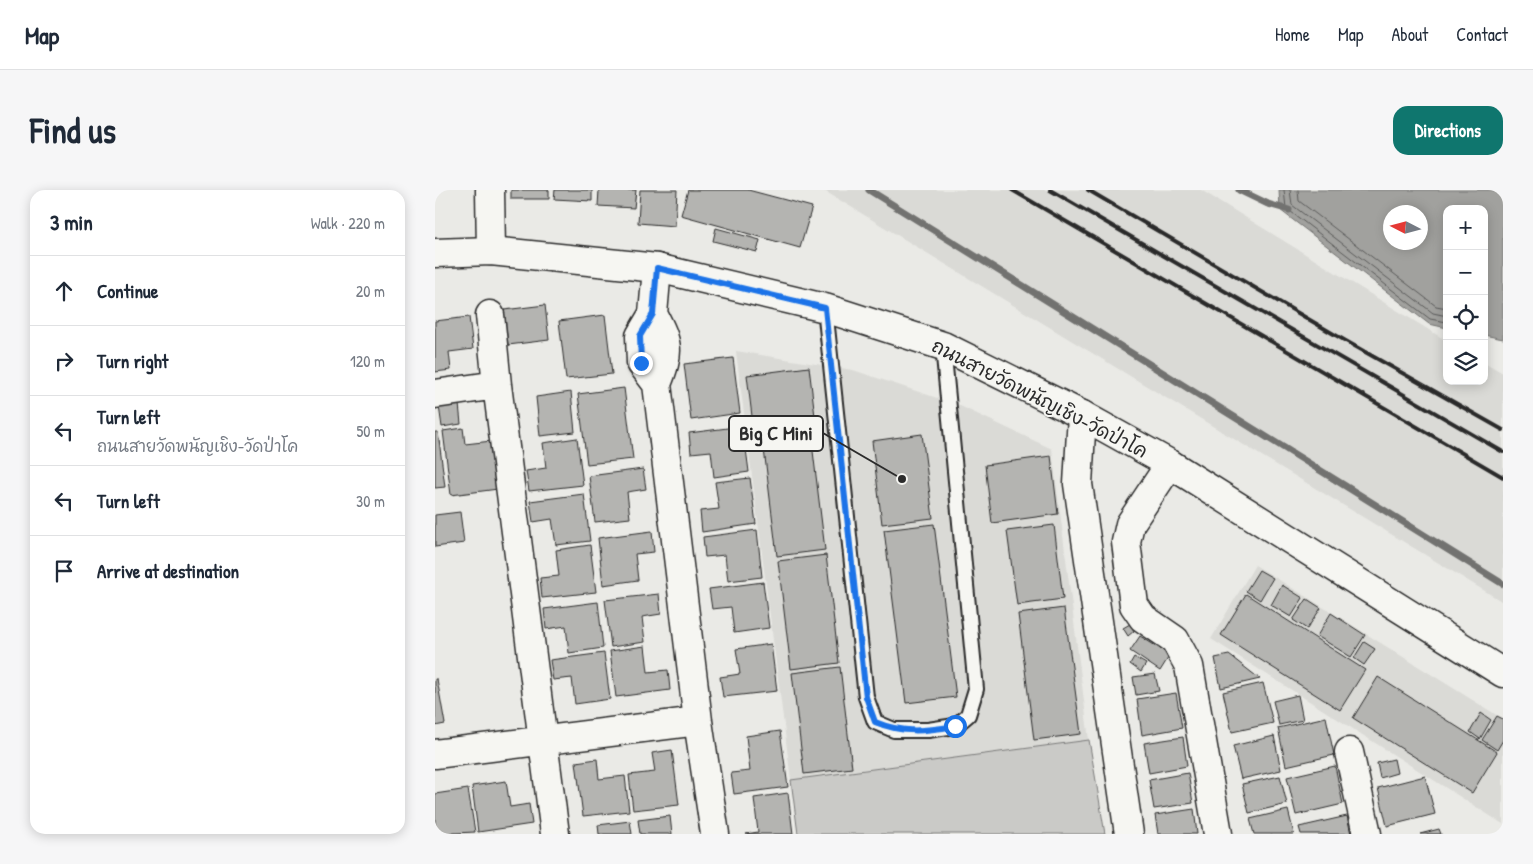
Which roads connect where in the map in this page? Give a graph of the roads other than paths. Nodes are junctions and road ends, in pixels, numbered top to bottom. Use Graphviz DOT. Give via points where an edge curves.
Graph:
graph roads {
  1 [pos="490,190"];
  2 [pos="491,251"];
  3 [pos="435,253"];
  4 [pos="657,268"];
  5 [pos="825,308"];
  6 [pos="490,315"];
  7 [pos="943,346"];
  8 [pos="497,386"];
  9 [pos="435,394"];
  10 [pos="1082,415"];
  11 [pos="1170,464"];
  12 [pos="1503,673"];
  13 [pos="698,721"];
  14 [pos="543,739"];
  15 [pos="1349,752"];
  16 [pos="435,754"];
  17 [pos="555,834"];
  18 [pos="715,834"];
  19 [pos="1129,834"];
  20 [pos="1218,834"];
  21 [pos="1367,834"];
  1 -- 2 [label="street"];
  2 -- 3 [label="street, ถนนสายวัดพนัญเชิง-วัดป่าโค"];
  2 -- 4 [label="street, ถนนสายวัดพนัญเชิง-วัดป่าโค"];
  4 -- 5 [label="street, ถนนสายวัดพนัญเชิง-วัดป่าโค"];
  4 -- 13 [label="street" via="653,314 640,336 641,363 657,384"];
  5 -- 7 [label="street, ถนนสายวัดพนัญเชิง-วัดป่าโค"];
  5 -- 7 [label="lane" via="866,697 875,722 894,730 955,726 968,715 976,689"];
  6 -- 8 [label="street"];
  7 -- 10 [label="street, ถนนสายวัดพนัญเชิง-วัดป่าโค"];
  8 -- 9 [label="street"];
  8 -- 14 [label="street"];
  10 -- 11 [label="street, ถนนสายวัดพนัญเชิง-วัดป่าโค"];
  10 -- 19 [label="street" via="1078,484"];
  11 -- 12 [label="street, ถนนสายวัดพนัญเชิง-วัดป่าโค"];
  11 -- 20 [label="street" via="1129,524 1126,542 1129,569 1134,605 1143,618 1175,640 1189,666"];
  13 -- 14 [label="street"];
  13 -- 18 [label="street"];
  14 -- 16 [label="street"];
  14 -- 17 [label="street"];
  15 -- 21 [label="street"];
}
